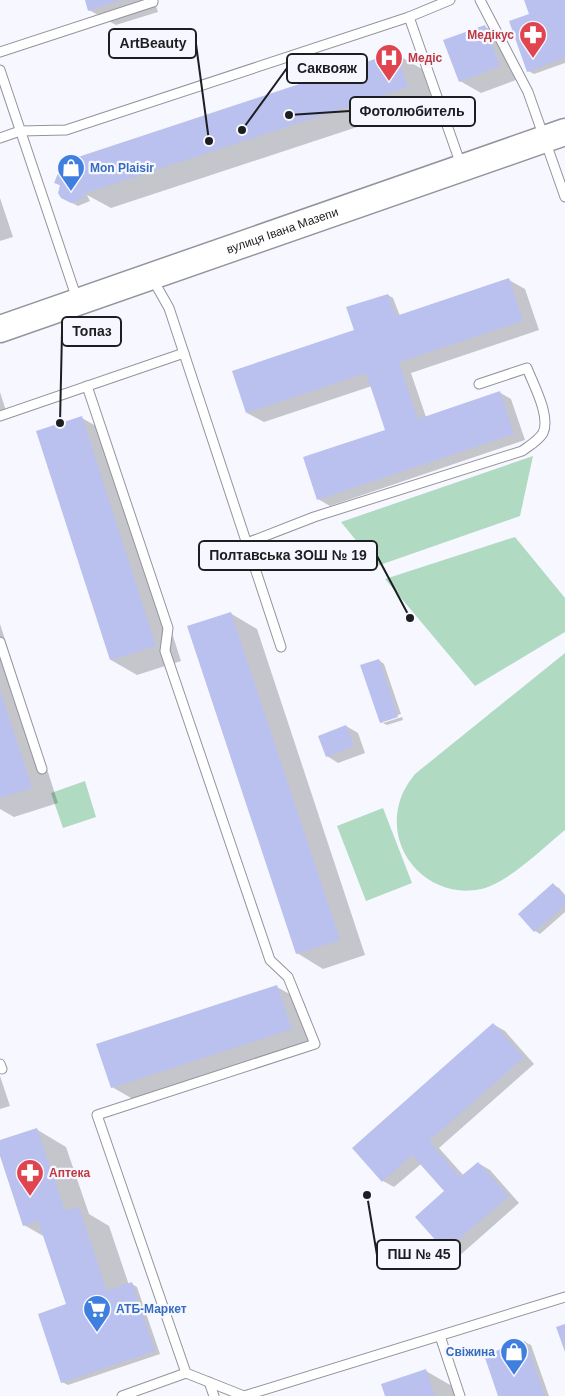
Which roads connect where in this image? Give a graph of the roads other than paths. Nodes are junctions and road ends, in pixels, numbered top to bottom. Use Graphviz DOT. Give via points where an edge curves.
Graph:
graph roads {
  1 [pos="153,0"];
  2 [pos="450,0"];
  3 [pos="480,0"];
  4 [pos="409,17"];
  5 [pos="0,52"];
  6 [pos="0,70"];
  7 [pos="20,131"];
  8 [pos="555,135"];
  9 [pos="0,138"];
  10 [pos="462,168"];
  11 [pos="565,196"];
  12 [pos="151,276"];
  13 [pos="78,302"];
  14 [pos="0,328"];
  15 [pos="184,353"];
  16 [pos="480,384"];
  17 [pos="88,386"];
  18 [pos="0,416"];
  19 [pos="248,543"];
  20 [pos="0,642"];
  21 [pos="281,646"];
  22 [pos="42,768"];
  23 [pos="565,1297"];
  24 [pos="440,1336"];
  25 [pos="186,1373"];
  26 [pos="209,1382"];
  27 [pos="122,1396"];
  28 [pos="214,1396"];
  29 [pos="244,1396"];
  30 [pos="460,1396"];
  1 -- 5 [label="lane"];
  2 -- 4 [label="lane"];
  3 -- 8 [label="lane" via="528,92"];
  4 -- 7 [label="lane" via="66,130"];
  4 -- 10 [label="lane"];
  6 -- 7 [label="lane"];
  7 -- 9 [label="lane"];
  7 -- 13 [label="lane"];
  8 -- 10 [label="main road, вулиця Івана Мазепи"];
  8 -- 11 [label="lane"];
  10 -- 12 [label="main road, вулиця Івана Мазепи"];
  12 -- 13 [label="main road, вулиця Івана Мазепи"];
  12 -- 15 [label="lane" via="169,308"];
  13 -- 14 [label="main road, вулиця Івана Мазепи"];
  15 -- 17 [label="lane"];
  15 -- 19 [label="lane"];
  16 -- 19 [label="lane" via="527,368 546,419 543,432 535,442 522,451 314,517"];
  17 -- 18 [label="lane"];
  17 -- 25 [label="lane" via="168,628 165,651 270,960 288,977 315,1044 97,1115"];
  19 -- 21 [label="lane"];
  20 -- 22 [label="lane"];
  23 -- 24 [label="lane"];
  24 -- 29 [label="lane"];
  24 -- 30 [label="lane"];
  25 -- 26 [label="lane"];
  25 -- 27 [label="lane"];
  26 -- 28 [label="lane"];
  26 -- 29 [label="lane"];
}
